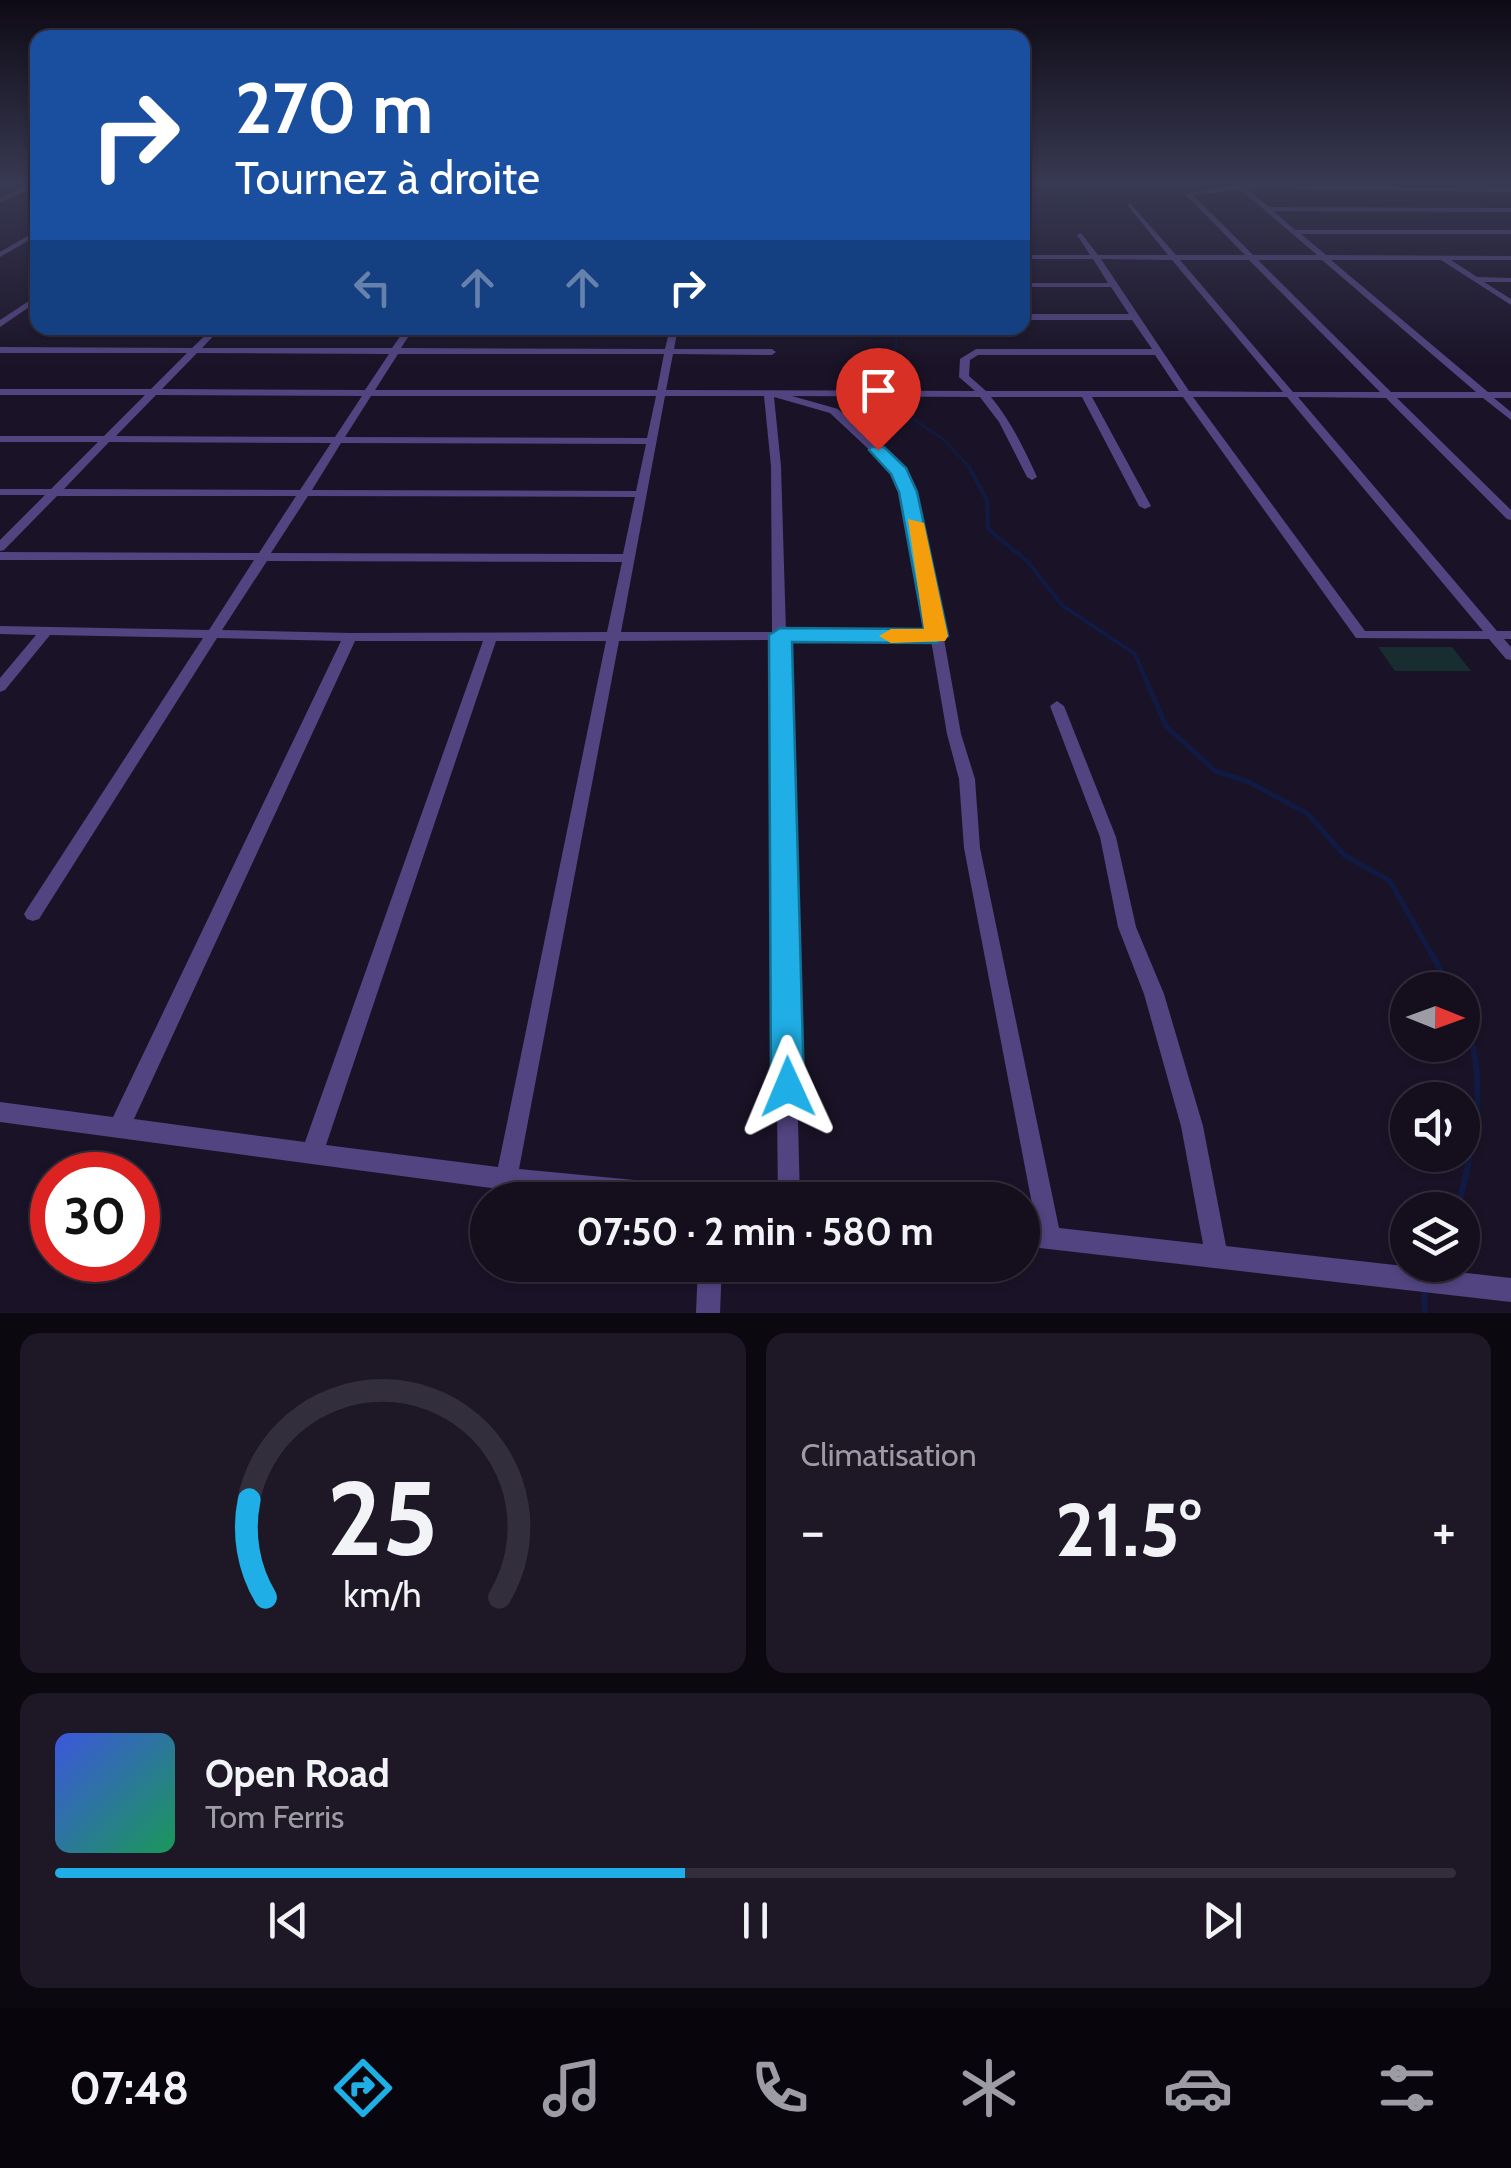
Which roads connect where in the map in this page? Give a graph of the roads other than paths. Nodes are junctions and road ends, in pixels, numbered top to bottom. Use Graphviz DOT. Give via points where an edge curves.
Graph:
graph roads {
  1 [pos="1087,244"];
  2 [pos="1163,244"];
  3 [pos="1237,244"];
  4 [pos="1309,244"];
  5 [pos="1095,256"];
  6 [pos="1030,257"];
  7 [pos="1174,257"];
  8 [pos="1250,257"];
  9 [pos="1323,257"];
  10 [pos="1442,258"];
  11 [pos="1511,258"];
  12 [pos="1472,279"];
  13 [pos="1511,280"];
  14 [pos="1030,285"];
  15 [pos="1114,285"];
  16 [pos="1511,303"];
  17 [pos="30,304"];
  18 [pos="14,315"];
  19 [pos="30,315"];
  20 [pos="1030,317"];
  21 [pos="1134,317"];
  22 [pos="0,324"];
  23 [pos="210,335"];
  24 [pos="406,335"];
  25 [pos="673,335"];
  26 [pos="0,350"];
  27 [pos="194,351"];
  28 [pos="396,352"];
  29 [pos="670,352"];
  30 [pos="772,352"];
  31 [pos="1158,352"];
  32 [pos="0,392"];
  33 [pos="153,392"];
  34 [pos="366,392"];
  35 [pos="658,393"];
  36 [pos="769,393"];
  37 [pos="986,393"];
  38 [pos="1085,393"];
  39 [pos="1185,393"];
  40 [pos="1289,394"];
  41 [pos="1388,394"];
  42 [pos="1511,395"];
  43 [pos="1485,396"];
  44 [pos="1511,417"];
  45 [pos="342,438"];
  46 [pos="0,439"];
  47 [pos="107,439"];
  48 [pos="652,441"];
  49 [pos="1032,476"];
  50 [pos="0,492"];
  51 [pos="54,492"];
  52 [pos="306,493"];
  53 [pos="640,494"];
  54 [pos="1145,506"];
  55 [pos="1511,517"];
  56 [pos="0,548"];
  57 [pos="0,556"];
  58 [pos="263,557"];
  59 [pos="627,558"];
  60 [pos="0,630"];
  61 [pos="46,631"];
  62 [pos="214,632"];
  63 [pos="611,634"];
  64 [pos="780,635"];
  65 [pos="1493,635"];
  66 [pos="1511,635"];
  67 [pos="491,636"];
  68 [pos="937,636"];
  69 [pos="350,637"];
  70 [pos="1511,656"];
  71 [pos="0,687"];
  72 [pos="1057,706"];
  73 [pos="33,914"];
  74 [pos="0,1112"];
  75 [pos="119,1128"];
  76 [pos="313,1150"];
  77 [pos="506,1178"];
  78 [pos="546,1182"];
  79 [pos="789,1182"];
  80 [pos="1040,1237"];
  81 [pos="1050,1238"];
  82 [pos="1217,1258"];
  83 [pos="709,1282"];
  84 [pos="1501,1289"];
  85 [pos="708,1313"];
  1 -- 5 [label="street"];
  2 -- 7 [label="street"];
  3 -- 8 [label="street"];
  4 -- 9 [label="street"];
  5 -- 6 [label="street"];
  5 -- 7 [label="street"];
  5 -- 15 [label="street"];
  7 -- 8 [label="street"];
  7 -- 40 [label="street"];
  8 -- 9 [label="street"];
  8 -- 41 [label="street"];
  9 -- 10 [label="street"];
  9 -- 43 [label="street"];
  10 -- 11 [label="street"];
  10 -- 12 [label="street"];
  12 -- 13 [label="street"];
  12 -- 16 [label="street"];
  14 -- 15 [label="street"];
  15 -- 21 [label="street"];
  17 -- 18 [label="street"];
  18 -- 19 [label="street"];
  18 -- 22 [label="street"];
  20 -- 21 [label="street"];
  21 -- 31 [label="street"];
  23 -- 27 [label="street"];
  24 -- 28 [label="street"];
  25 -- 29 [label="street"];
  26 -- 27 [label="street"];
  27 -- 28 [label="street"];
  27 -- 33 [label="street"];
  28 -- 29 [label="street"];
  28 -- 34 [label="street"];
  29 -- 30 [label="street"];
  29 -- 35 [label="street"];
  31 -- 37 [label="street" via="976,352 965,360 964,378"];
  31 -- 39 [label="street"];
  32 -- 33 [label="street"];
  33 -- 34 [label="street"];
  33 -- 47 [label="street"];
  34 -- 35 [label="street"];
  34 -- 45 [label="street"];
  35 -- 36 [label="street"];
  35 -- 48 [label="street"];
  36 -- 37 [label="street"];
  36 -- 64 [label="street"];
  36 -- 68 [label="street" via="834,411 899,472 919,532"];
  37 -- 38 [label="street"];
  37 -- 49 [label="street"];
  38 -- 39 [label="street"];
  38 -- 54 [label="street"];
  39 -- 40 [label="street"];
  39 -- 65 [label="street" via="1362,635"];
  40 -- 41 [label="street"];
  40 -- 65 [label="street"];
  41 -- 43 [label="street"];
  41 -- 55 [label="street"];
  42 -- 43 [label="street"];
  43 -- 44 [label="street"];
  45 -- 47 [label="street"];
  45 -- 48 [label="street"];
  45 -- 52 [label="street"];
  46 -- 47 [label="street"];
  47 -- 51 [label="street"];
  48 -- 53 [label="street"];
  50 -- 51 [label="street"];
  51 -- 52 [label="street"];
  51 -- 56 [label="street"];
  52 -- 53 [label="street"];
  52 -- 58 [label="street"];
  53 -- 59 [label="street"];
  57 -- 58 [label="street"];
  58 -- 59 [label="street"];
  58 -- 62 [label="street"];
  59 -- 63 [label="street"];
  60 -- 61 [label="street"];
  61 -- 62 [label="street"];
  61 -- 71 [label="street"];
  62 -- 69 [label="street"];
  62 -- 73 [label="street"];
  63 -- 64 [label="street"];
  63 -- 67 [label="street"];
  63 -- 77 [label="street"];
  64 -- 68 [label="street"];
  64 -- 79 [label="street"];
  65 -- 66 [label="street"];
  65 -- 70 [label="street"];
  67 -- 69 [label="street"];
  67 -- 76 [label="street"];
  68 -- 81 [label="street"];
  69 -- 75 [label="street"];
  72 -- 82 [label="street" via="1108,836 1127,927 1154,994 1192,1126"];
  74 -- 75 [label="street"];
  75 -- 76 [label="street"];
  76 -- 77 [label="street"];
  77 -- 78 [label="street"];
  80 -- 81 [label="street"];
  81 -- 82 [label="street"];
  82 -- 84 [label="street"];
  83 -- 85 [label="street"];
}
